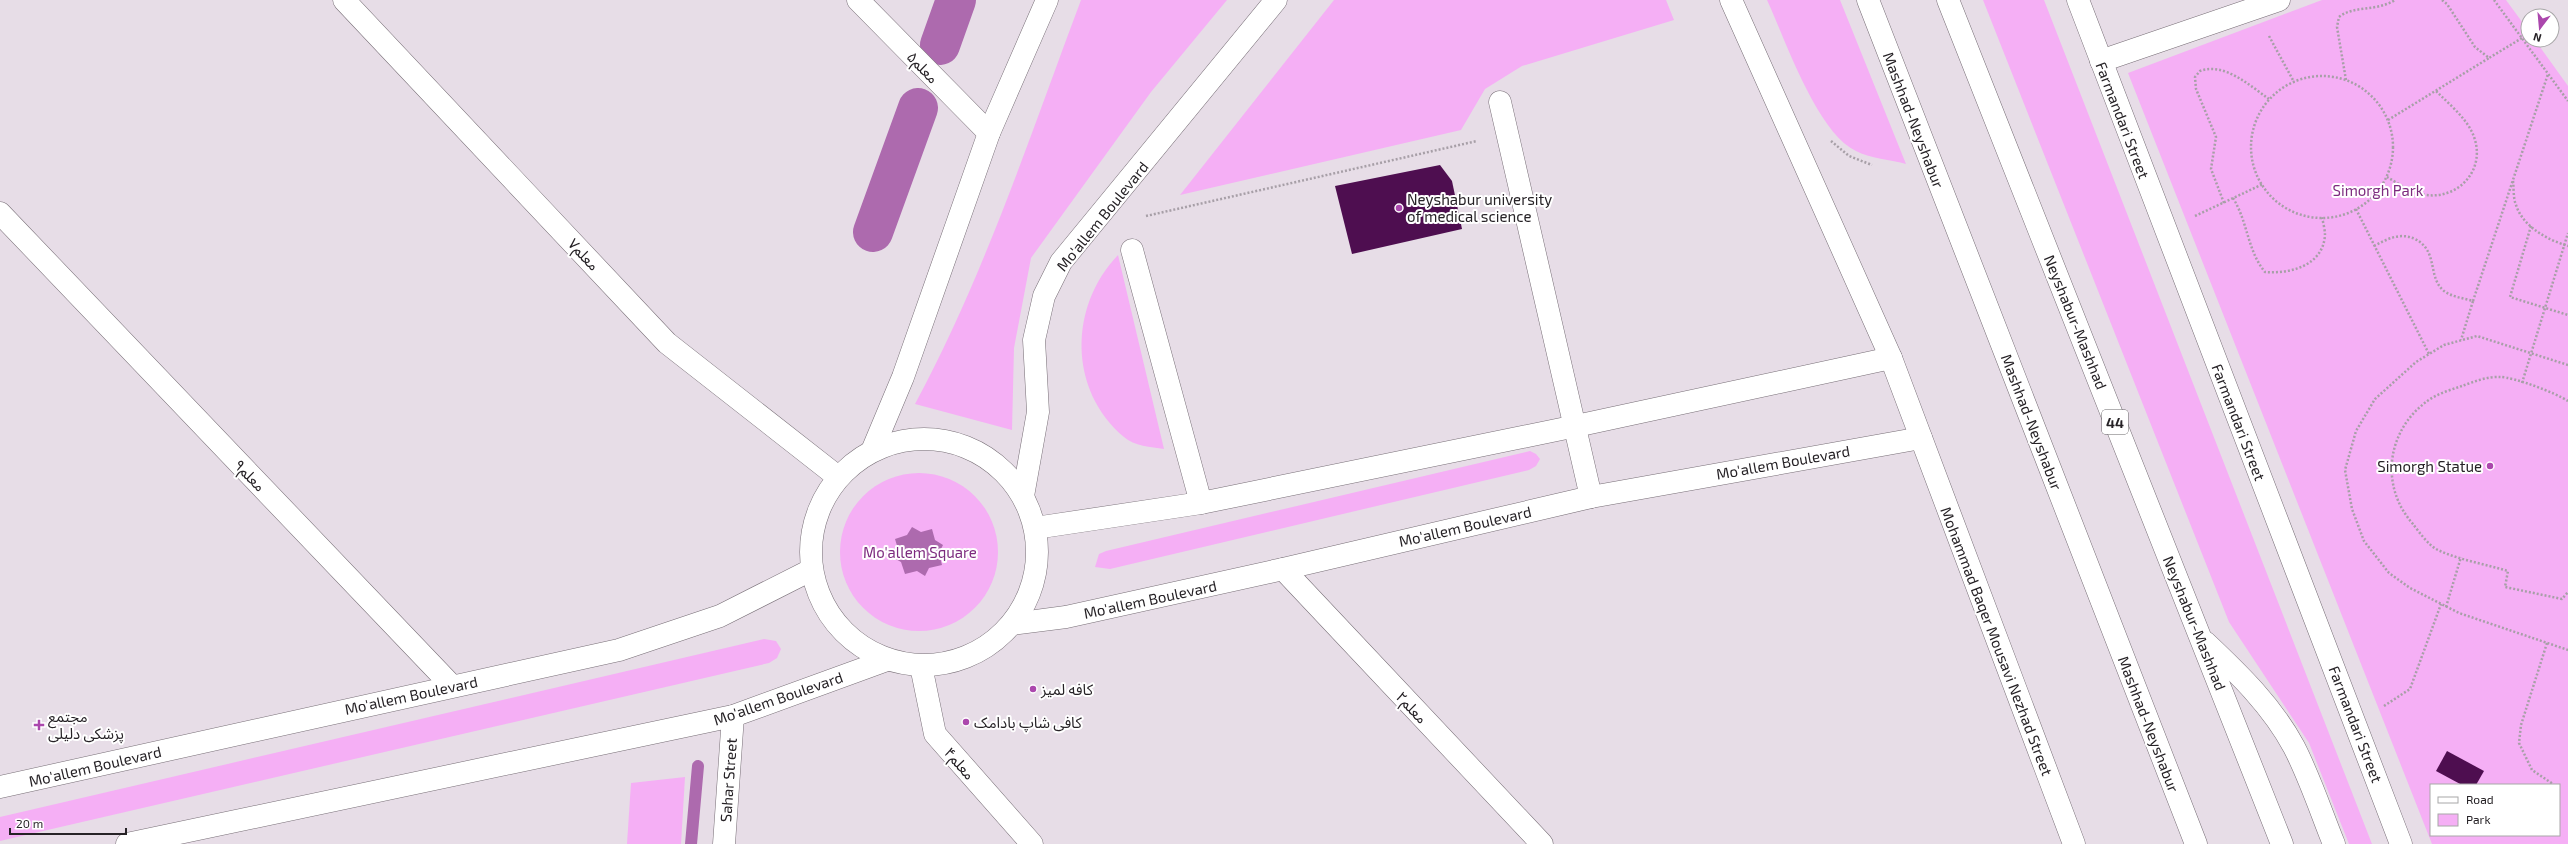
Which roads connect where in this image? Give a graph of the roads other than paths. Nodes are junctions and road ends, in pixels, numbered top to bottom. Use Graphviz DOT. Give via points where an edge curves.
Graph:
graph roads {
  1 [pos="858,0"];
  2 [pos="1047,0"];
  3 [pos="1276,0"];
  4 [pos="1731,0"];
  5 [pos="1868,0"];
  6 [pos="1948,0"];
  7 [pos="2078,0"];
  8 [pos="2279,0"];
  9 [pos="348,4"];
  10 [pos="2101,61"];
  11 [pos="1500,102"];
  12 [pos="989,133"];
  13 [pos="0,213"];
  14 [pos="1132,250"];
  15 [pos="1892,358"];
  16 [pos="1576,426"];
  17 [pos="1921,438"];
  18 [pos="872,451"];
  19 [pos="838,478"];
  20 [pos="1023,496"];
  21 [pos="1591,497"];
  22 [pos="1201,503"];
  23 [pos="1035,528"];
  24 [pos="1283,569"];
  25 [pos="811,570"];
  26 [pos="1012,624"];
  27 [pos="2201,638"];
  28 [pos="887,660"];
  29 [pos="921,666"];
  30 [pos="452,686"];
  31 [pos="733,716"];
  32 [pos="0,787"];
  33 [pos="127,844"];
  34 [pos="724,844"];
  35 [pos="1032,844"];
  36 [pos="1542,844"];
  37 [pos="2074,844"];
  38 [pos="2196,844"];
  39 [pos="2282,844"];
  40 [pos="2334,844"];
  41 [pos="2402,844"];
  1 -- 12 [label="main road, معلم۵"];
  2 -- 12 [label="main road"];
  3 -- 20 [label="main road, Mo'allem Boulevard" via="1061,262 1044,296 1034,340 1038,412"];
  4 -- 15 [label="main road, Mohammad Baqer Mousavi Nezhad Street"];
  5 -- 38 [label="main road, Mashhad-Neyshabur"];
  6 -- 27 [label="main road, Neyshabur-Mashhad / 44"];
  7 -- 10 [label="main road, Farmandari Street"];
  8 -- 10 [label="main road"];
  9 -- 19 [label="main road, معلم۷" via="667,342"];
  10 -- 41 [label="main road, Farmandari Street"];
  11 -- 16 [label="main road"];
  12 -- 18 [label="main road" via="903,377"];
  13 -- 30 [label="main road, معلم۹"];
  14 -- 22 [label="main road"];
  15 -- 16 [label="main road"];
  15 -- 17 [label="main road, Mohammad Baqer Mousavi Nezhad Street"];
  16 -- 21 [label="main road"];
  16 -- 22 [label="main road"];
  17 -- 21 [label="main road, Mo'allem Boulevard"];
  17 -- 37 [label="main road, Mohammad Baqer Mousavi Nezhad Street"];
  18 -- 19 [label="main road" via="848,467"];
  18 -- 20 [label="main road" via="899,442 928,439 956,443 983,455 1005,473"];
  19 -- 25 [label="main road" via="818,511 810,537"];
  20 -- 23 [label="main road"];
  21 -- 24 [label="main road, Mo'allem Boulevard"];
  22 -- 23 [label="main road"];
  23 -- 26 [label="main road" via="1037,562 1029,595"];
  24 -- 26 [label="main road, Mo'allem Boulevard" via="1066,617"];
  24 -- 36 [label="main road, معلم۲"];
  25 -- 28 [label="main road" via="820,599 836,625 859,646"];
  25 -- 30 [label="main road, Mo'allem Boulevard" via="720,616 619,650"];
  26 -- 29 [label="main road" via="986,648 955,661"];
  27 -- 39 [label="main road, Neyshabur-Mashhad / 44"];
  27 -- 40 [label="main road" via="2267,705 2294,748"];
  28 -- 29 [label="main road"];
  28 -- 31 [label="main road, Mo'allem Boulevard"];
  29 -- 35 [label="main road, معلم۴" via="935,734"];
  30 -- 32 [label="main road, Mo'allem Boulevard"];
  31 -- 33 [label="main road, Mo'allem Boulevard"];
  31 -- 34 [label="main road, Sahar Street"];
}
